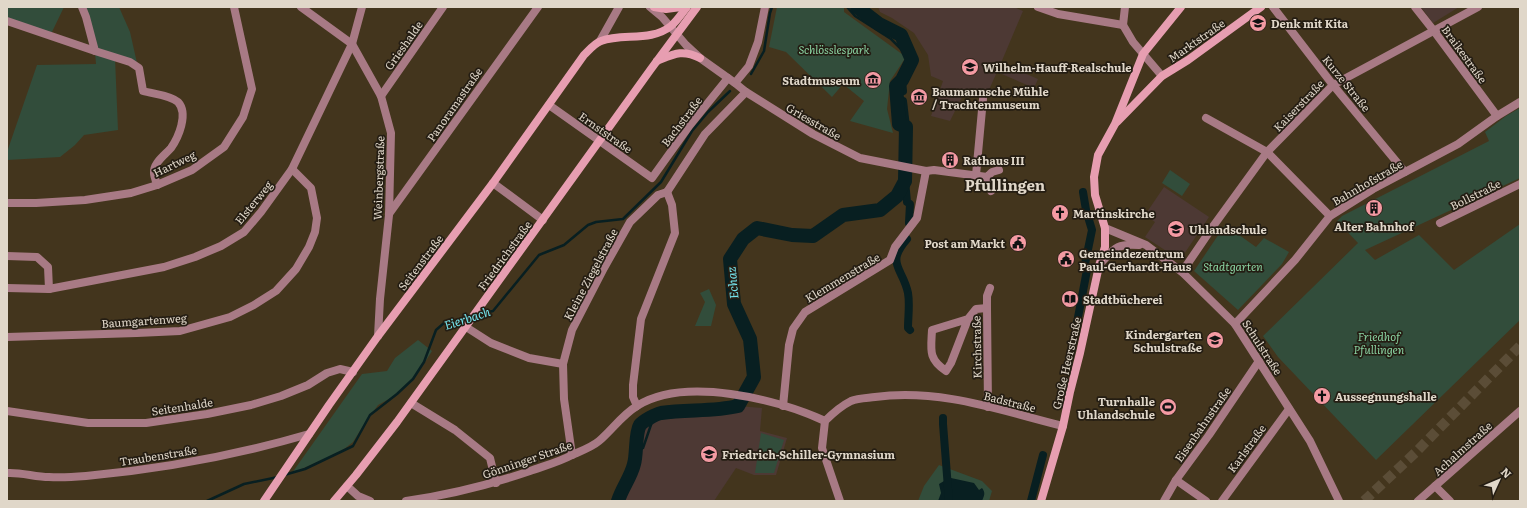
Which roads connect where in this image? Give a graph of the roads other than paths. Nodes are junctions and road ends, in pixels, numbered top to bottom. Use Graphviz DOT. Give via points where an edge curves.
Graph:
graph roads {
  1 [pos="82,7"];
  2 [pos="234,7"];
  3 [pos="301,7"];
  4 [pos="362,7"];
  5 [pos="443,7"];
  6 [pos="538,7"];
  7 [pos="619,7"];
  8 [pos="650,7"];
  9 [pos="654,7"];
  10 [pos="681,7"];
  11 [pos="687,7"];
  12 [pos="698,7"];
  13 [pos="765,7"];
  14 [pos="1038,7"];
  15 [pos="1125,7"];
  16 [pos="1181,7"];
  17 [pos="1261,7"];
  18 [pos="1273,7"];
  19 [pos="1415,7"];
  20 [pos="1478,7"];
  21 [pos="7,22"];
  22 [pos="1123,25"];
  23 [pos="670,26"];
  24 [pos="1434,31"];
  25 [pos="677,34"];
  26 [pos="600,41"];
  27 [pos="352,44"];
  28 [pos="95,51"];
  29 [pos="1143,54"];
  30 [pos="700,58"];
  31 [pos="656,62"];
  32 [pos="1162,76"];
  33 [pos="737,83"];
  34 [pos="1333,85"];
  35 [pos="381,96"];
  36 [pos="983,100"];
  37 [pos="1520,102"];
  38 [pos="549,104"];
  39 [pos="1496,116"];
  40 [pos="1206,118"];
  41 [pos="1114,124"];
  42 [pos="599,141"];
  43 [pos="1267,152"];
  44 [pos="292,169"];
  45 [pos="999,170"];
  46 [pos="926,171"];
  47 [pos="1405,172"];
  48 [pos="976,175"];
  49 [pos="987,176"];
  50 [pos="652,178"];
  51 [pos="493,183"];
  52 [pos="1520,184"];
  53 [pos="157,185"];
  54 [pos="991,191"];
  55 [pos="667,192"];
  56 [pos="7,203"];
  57 [pos="389,215"];
  58 [pos="1330,216"];
  59 [pos="543,220"];
  60 [pos="1440,223"];
  61 [pos="1105,228"];
  62 [pos="1146,245"];
  63 [pos="7,256"];
  64 [pos="1099,266"];
  65 [pos="1182,272"];
  66 [pos="7,288"];
  67 [pos="990,288"];
  68 [pos="49,289"];
  69 [pos="987,308"];
  70 [pos="968,319"];
  71 [pos="1235,324"];
  72 [pos="466,327"];
  73 [pos="378,336"];
  74 [pos="7,337"];
  75 [pos="1259,361"];
  76 [pos="563,364"];
  77 [pos="353,372"];
  78 [pos="411,403"];
  79 [pos="637,406"];
  80 [pos="783,406"];
  81 [pos="988,407"];
  82 [pos="1289,409"];
  83 [pos="7,411"];
  84 [pos="1518,416"];
  85 [pos="825,421"];
  86 [pos="1063,426"];
  87 [pos="309,434"];
  88 [pos="572,455"];
  89 [pos="7,473"];
  90 [pos="1176,480"];
  91 [pos="496,483"];
  92 [pos="347,486"];
  93 [pos="1436,486"];
  94 [pos="264,501"];
  95 [pos="334,501"];
  96 [pos="370,501"];
  97 [pos="406,501"];
  98 [pos="840,501"];
  99 [pos="1041,501"];
  100 [pos="1164,501"];
  101 [pos="1206,501"];
  102 [pos="1222,501"];
  103 [pos="1339,501"];
  104 [pos="1418,501"];
  105 [pos="1450,501"];
  1 -- 28 [label="street"];
  2 -- 53 [label="street, Hartweg" via="252,90 243,117 224,147 192,170"];
  3 -- 27 [label="street, Weinbergstraße"];
  4 -- 27 [label="street, Elsterweg"];
  5 -- 35 [label="street, Grieshalde"];
  6 -- 57 [label="street, Panoramastraße"];
  7 -- 26 [label="street, Seitenstraße"];
  8 -- 23 [label="street, Griesstraße"];
  9 -- 10 [label="main road"];
  11 -- 23 [label="main road"];
  12 -- 25 [label="main road, Friedrichstraße"];
  13 -- 33 [label="street" via="758,42 749,66"];
  14 -- 22 [label="street" via="1058,14"];
  15 -- 22 [label="street"];
  16 -- 29 [label="main road"];
  17 -- 32 [label="main road, Marktstraße"];
  18 -- 34 [label="street, Kurze Straße"];
  19 -- 24 [label="street, Braikestraße"];
  20 -- 24 [label="street, Kaiserstraße"];
  21 -- 28 [label="street"];
  22 -- 29 [label="street"];
  23 -- 25 [label="street, Griesstraße"];
  23 -- 26 [label="main road" via="656,34"];
  24 -- 34 [label="street, Kaiserstraße"];
  24 -- 39 [label="street, Braikestraße"];
  25 -- 30 [label="street, Griesstraße"];
  25 -- 31 [label="main road, Friedrichstraße"];
  26 -- 38 [label="main road, Seitenstraße" via="584,55"];
  27 -- 35 [label="street, Weinbergstraße"];
  27 -- 44 [label="street, Elsterweg"];
  28 -- 53 [label="street" via="130,62 139,68 143,91 168,97 178,103 182,111 177,138 155,166"];
  29 -- 32 [label="street"];
  29 -- 41 [label="main road"];
  30 -- 31 [label="main road" via="692,54 678,53"];
  30 -- 33 [label="street, Griesstraße"];
  31 -- 42 [label="main road, Friedrichstraße"];
  32 -- 41 [label="main road, Marktstraße"];
  33 -- 46 [label="street, Griesstraße" via="779,114 822,140 860,158"];
  33 -- 50 [label="street, Bachstraße" via="690,125"];
  33 -- 55 [label="street"];
  34 -- 43 [label="street, Kaiserstraße"];
  34 -- 47 [label="street, Kurze Straße"];
  35 -- 57 [label="street, Weinbergstraße" via="392,133"];
  36 -- 48 [label="street"];
  37 -- 39 [label="street, Bahnhofstraße"];
  38 -- 42 [label="street, Ernststraße"];
  38 -- 51 [label="main road, Seitenstraße"];
  39 -- 47 [label="street, Bahnhofstraße" via="1458,144"];
  40 -- 43 [label="street"];
  41 -- 61 [label="main road, Große Heerstraße" via="1098,155 1094,177 1094,195"];
  42 -- 50 [label="street, Ernststraße"];
  42 -- 59 [label="main road, Friedrichstraße"];
  43 -- 58 [label="street"];
  43 -- 65 [label="street, Kaiserstraße"];
  44 -- 68 [label="street, Elsterweg" via="244,232 221,246 164,267"];
  44 -- 74 [label="street, Baumgartenweg" via="311,188 317,218 315,232 296,269 276,291 254,305 230,317 180,330"];
  45 -- 49 [label="street"];
  46 -- 48 [label="street, Griesstraße"];
  46 -- 80 [label="street, Klemmenstraße" via="917,218 890,260 805,312 793,329"];
  47 -- 58 [label="street, Bahnhofstraße"];
  48 -- 49 [label="street, Griesstraße"];
  49 -- 54 [label="street" via="987,184"];
  51 -- 59 [label="street"];
  51 -- 73 [label="main road, Seitenstraße"];
  52 -- 60 [label="street, Bollstraße"];
  53 -- 56 [label="street, Hartweg" via="131,193 84,200"];
  55 -- 76 [label="street, Kleine Ziegelstraße" via="658,195 630,222 572,330"];
  55 -- 79 [label="street" via="672,205 675,234 641,319 633,385 633,397"];
  57 -- 73 [label="street, Weinbergstraße"];
  58 -- 71 [label="street, Bahnhofstraße" via="1294,260"];
  59 -- 72 [label="main road, Friedrichstraße"];
  61 -- 62 [label="street, Schulstraße"];
  61 -- 64 [label="main road, Große Heerstraße" via="1105,247"];
  62 -- 64 [label="street" via="1126,244 1113,250"];
  62 -- 65 [label="street, Schulstraße"];
  63 -- 68 [label="street" via="37,257 48,267"];
  64 -- 86 [label="main road, Große Heerstraße"];
  65 -- 71 [label="street, Schulstraße"];
  66 -- 68 [label="street, Elsterweg"];
  67 -- 69 [label="street, Kirchstraße"];
  69 -- 70 [label="street" via="976,309"];
  69 -- 81 [label="street, Kirchstraße"];
  70 -- 70 [label="street" via="951,363 946,371 936,364 932,357 932,330"];
  71 -- 75 [label="street, Schulstraße"];
  72 -- 76 [label="street" via="491,343 529,358"];
  72 -- 78 [label="main road, Friedrichstraße"];
  73 -- 77 [label="main road, Seitenstraße"];
  75 -- 82 [label="street, Schulstraße"];
  75 -- 90 [label="street, Eisenbahnstraße"];
  76 -- 88 [label="street, Kleine Ziegelstraße" via="564,399"];
  77 -- 83 [label="street, Seitenhalde" via="340,369 327,373 308,385 251,405 146,423 88,423"];
  77 -- 87 [label="main road, Seitenstraße"];
  78 -- 91 [label="street" via="455,430 490,458"];
  78 -- 92 [label="main road, Friedrichstraße"];
  79 -- 80 [label="street, Gönninger Straße" via="662,394 701,392 741,394"];
  79 -- 88 [label="street, Gönninger Straße" via="598,442"];
  80 -- 85 [label="street, Gönninger Straße"];
  81 -- 85 [label="street, Badstraße" via="936,396 883,396 853,400 836,410"];
  81 -- 86 [label="street, Badstraße"];
  82 -- 102 [label="street, Karlstraße"];
  82 -- 103 [label="street, Schulstraße" via="1310,442"];
  84 -- 93 [label="street, Achalmstraße"];
  85 -- 98 [label="street" via="822,448"];
  86 -- 99 [label="main road, Große Heerstraße"];
  87 -- 89 [label="street, Traubenstraße" via="218,456 152,468 50,478"];
  87 -- 94 [label="main road, Seitenstraße"];
  88 -- 91 [label="street, Gönninger Straße"];
  90 -- 100 [label="street, Eisenbahnstraße"];
  90 -- 101 [label="street"];
  91 -- 97 [label="street, Gönninger Straße"];
  92 -- 95 [label="main road"];
  92 -- 96 [label="street" via="358,496"];
  93 -- 104 [label="street, Achalmstraße"];
  93 -- 105 [label="street"];
}
